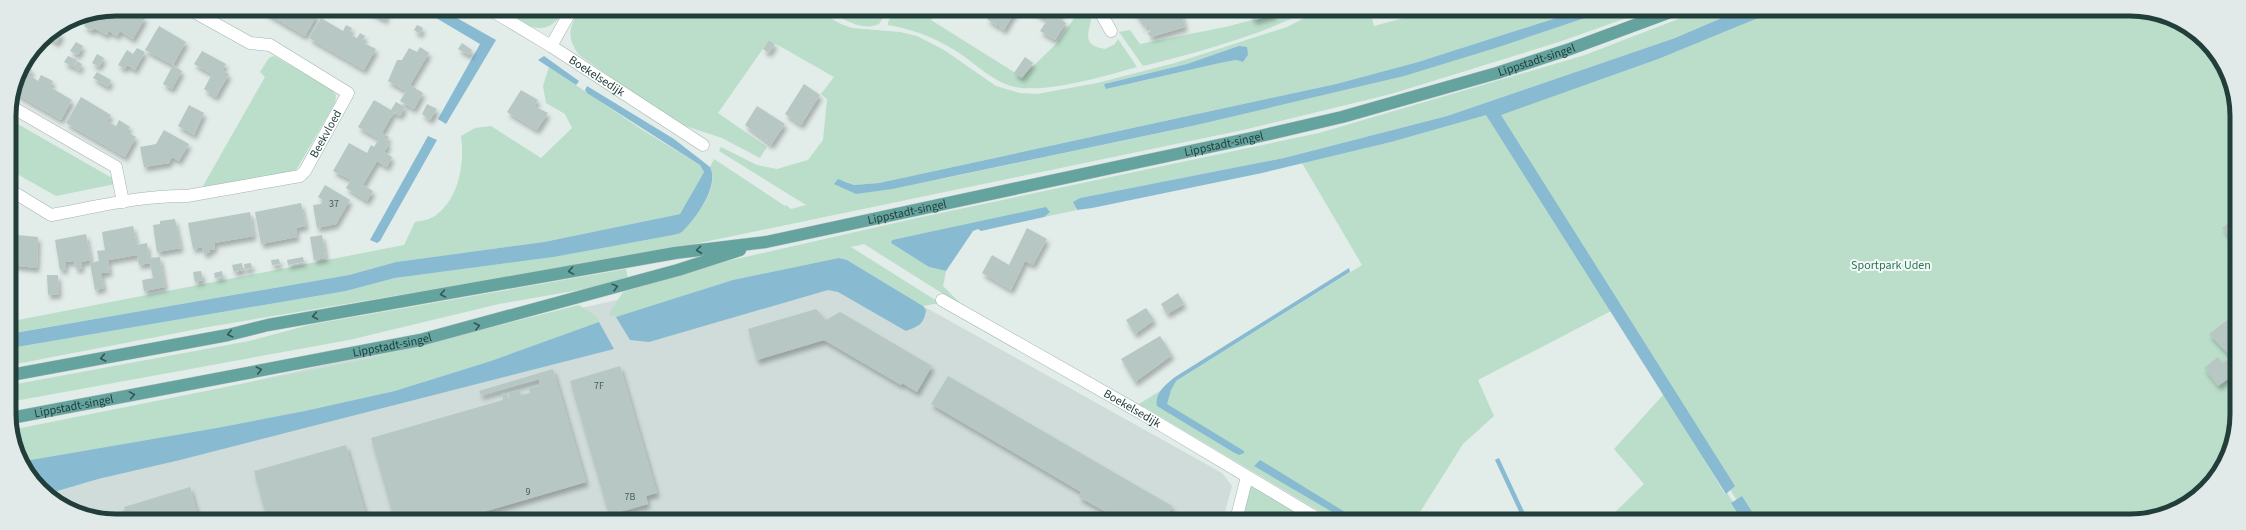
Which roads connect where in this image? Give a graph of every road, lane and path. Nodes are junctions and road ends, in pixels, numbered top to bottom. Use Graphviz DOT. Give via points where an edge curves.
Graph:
graph roads {
  1 [pos="202,16"];
  2 [pos="501,16"];
  3 [pos="568,16"];
  4 [pos="1103,16"];
  5 [pos="1659,16"];
  6 [pos="1112,31"];
  7 [pos="551,46"];
  8 [pos="16,109"];
  9 [pos="703,145"];
  10 [pos="16,194"];
  11 [pos="123,202"];
  12 [pos="766,242"];
  13 [pos="942,300"];
  14 [pos="16,374"];
  15 [pos="16,417"];
  16 [pos="1247,477"];
  17 [pos="1238,514"];
  18 [pos="1310,514"];
  1 -- 11 [label="street, Beekvloed" via="250,43 270,45 348,93 300,176 187,196"];
  2 -- 7 [label="street, Boekelsedijk"];
  3 -- 7 [label="street"];
  4 -- 6 [label="street"];
  5 -- 12 [label="main road, Lippstadt-singel" via="1497,73 1342,117"];
  7 -- 9 [label="street, Boekelsedijk"];
  8 -- 11 [label="street" via="116,167"];
  10 -- 11 [label="street, Beekvloed" via="51,215"];
  12 -- 14 [label="main road, Lippstadt-singel, one-way" via="675,253 541,276"];
  15 -- 12 [label="main road, Lippstadt-singel, one-way" via="356,350 420,340 678,270"];
  13 -- 16 [label="street, Boekelsedijk"];
  16 -- 17 [label="street"];
  16 -- 18 [label="street, Boekelsedijk"];
}
